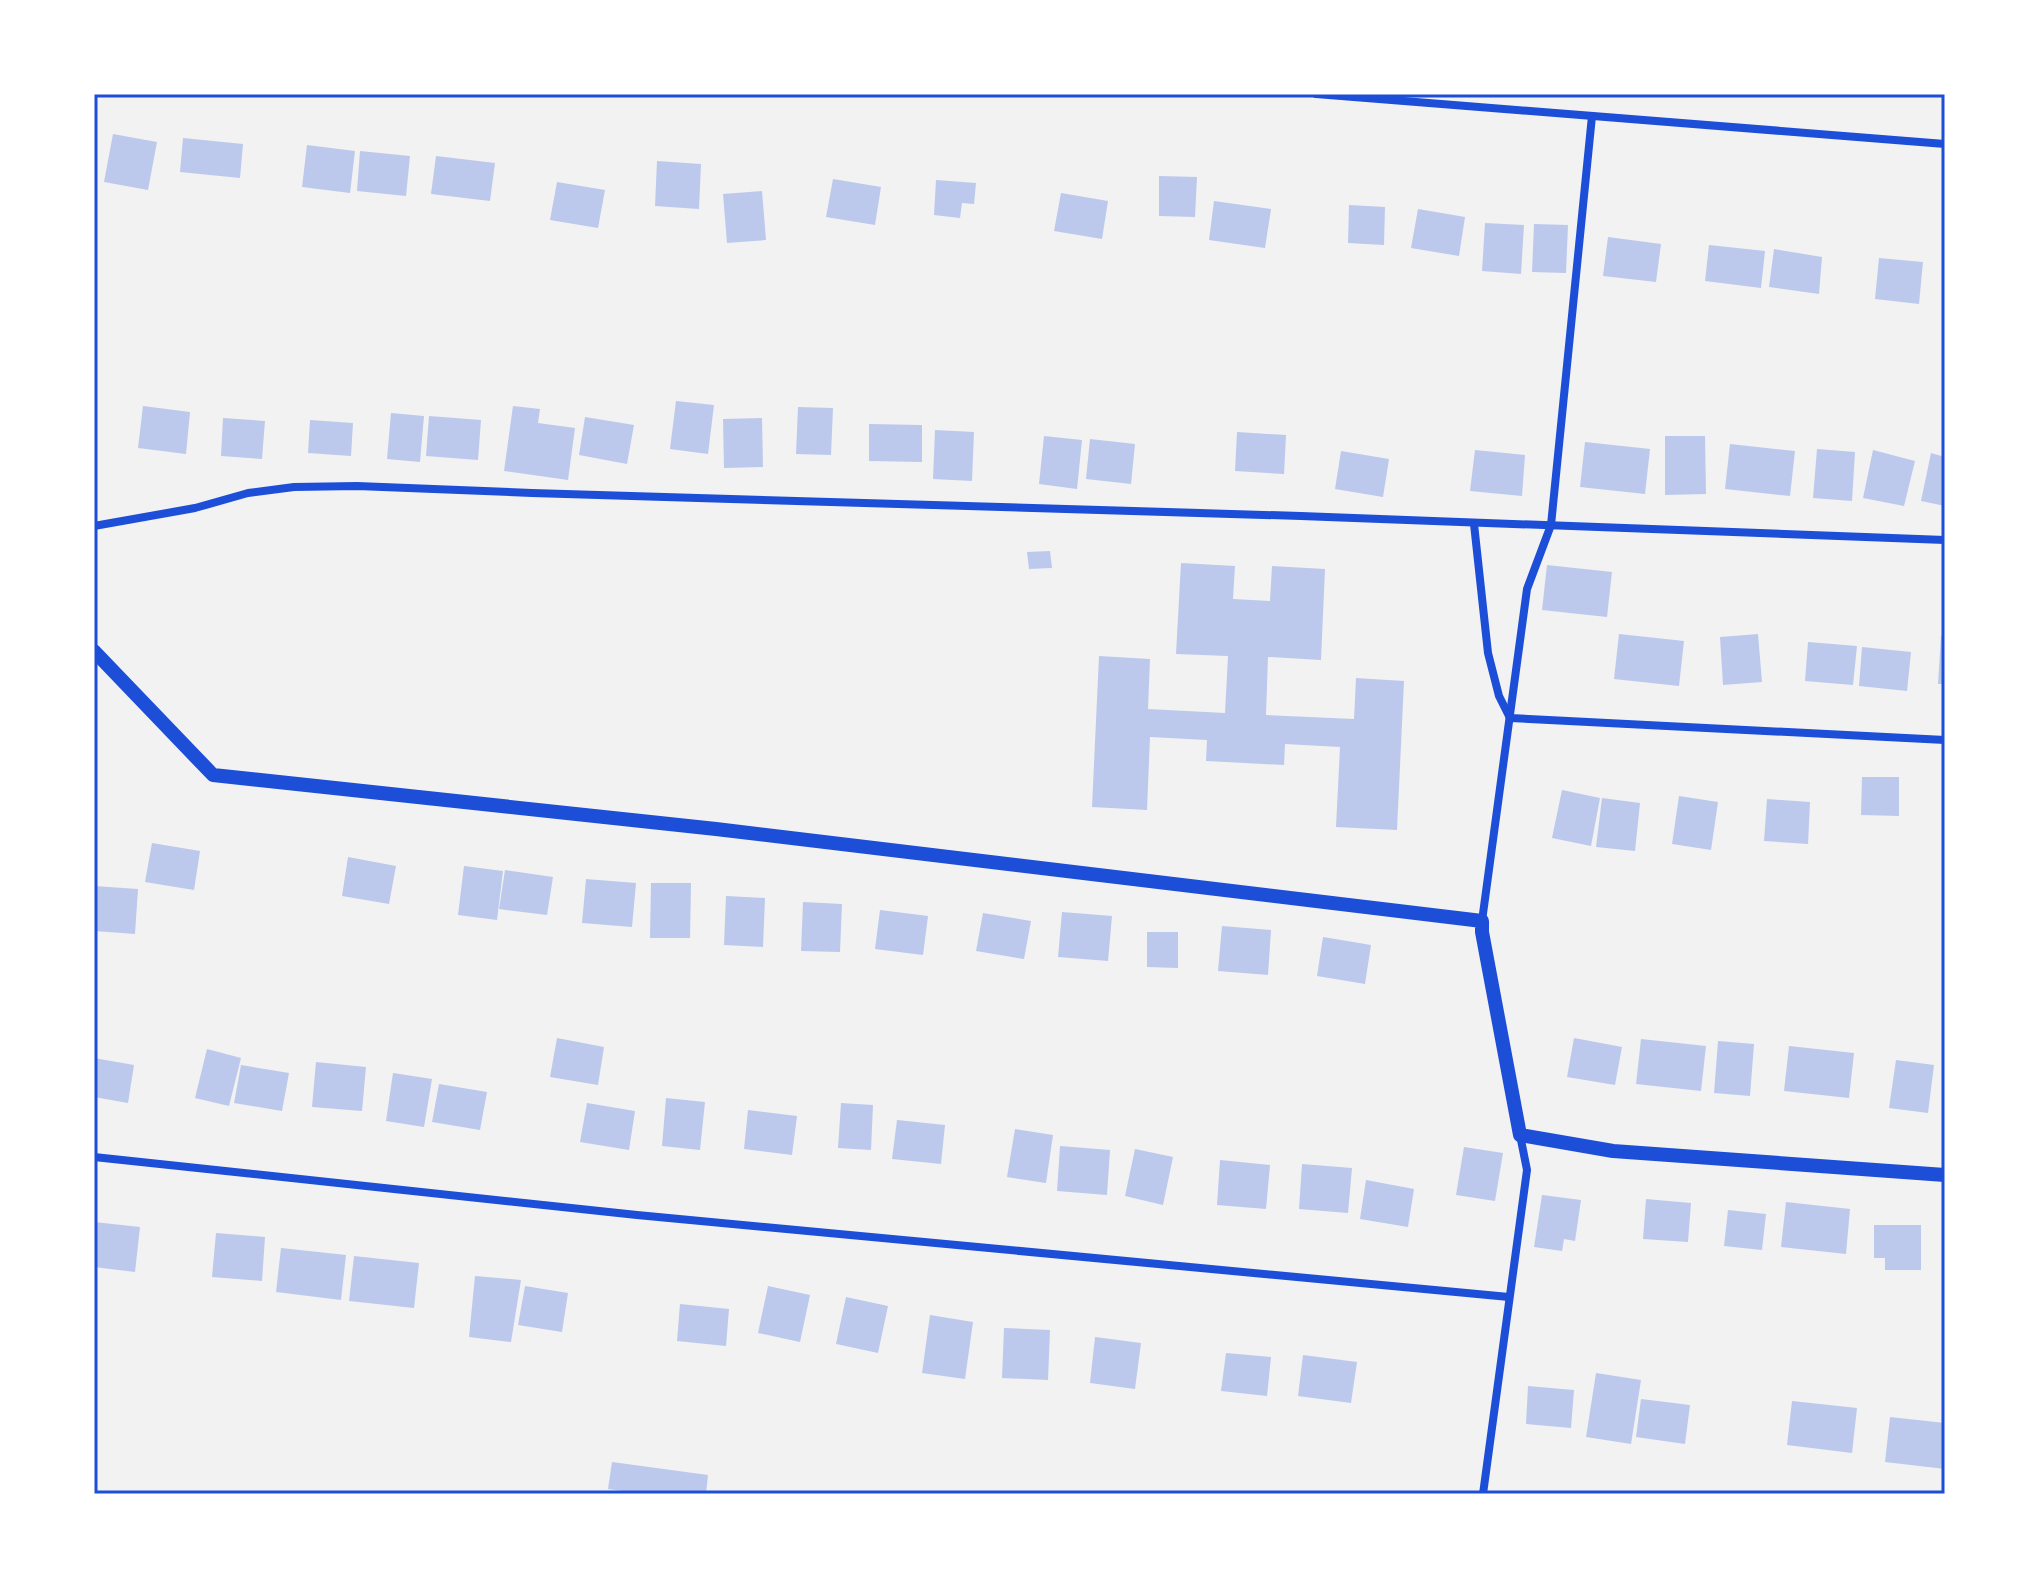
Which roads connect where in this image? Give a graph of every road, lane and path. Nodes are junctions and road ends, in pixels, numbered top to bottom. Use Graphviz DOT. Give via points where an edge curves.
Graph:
graph roads {
  1 [pos="1316,94"];
  2 [pos="1592,116"];
  3 [pos="1945,144"];
  4 [pos="1474,524"];
  5 [pos="1551,525"];
  6 [pos="94,526"];
  7 [pos="1945,540"];
  8 [pos="94,651"];
  9 [pos="1510,718"];
  10 [pos="1945,740"];
  11 [pos="1482,921"];
  12 [pos="1520,1135"];
  13 [pos="94,1157"];
  14 [pos="1945,1175"];
  15 [pos="1509,1297"];
  16 [pos="1483,1494"];
  1 -- 2 [label="street"];
  2 -- 3 [label="street"];
  2 -- 5 [label="street"];
  4 -- 5 [label="street"];
  4 -- 6 [label="street" via="357,486 248,493"];
  4 -- 9 [label="street" via="1488,653"];
  5 -- 7 [label="street"];
  5 -- 9 [label="street" via="1527,589"];
  8 -- 11 [label="street" via="213,775"];
  9 -- 10 [label="street"];
  9 -- 11 [label="street"];
  11 -- 12 [label="street"];
  12 -- 14 [label="street" via="1613,1151"];
  12 -- 15 [label="street" via="1527,1170"];
  13 -- 15 [label="street" via="637,1215"];
  15 -- 16 [label="street"];
}
